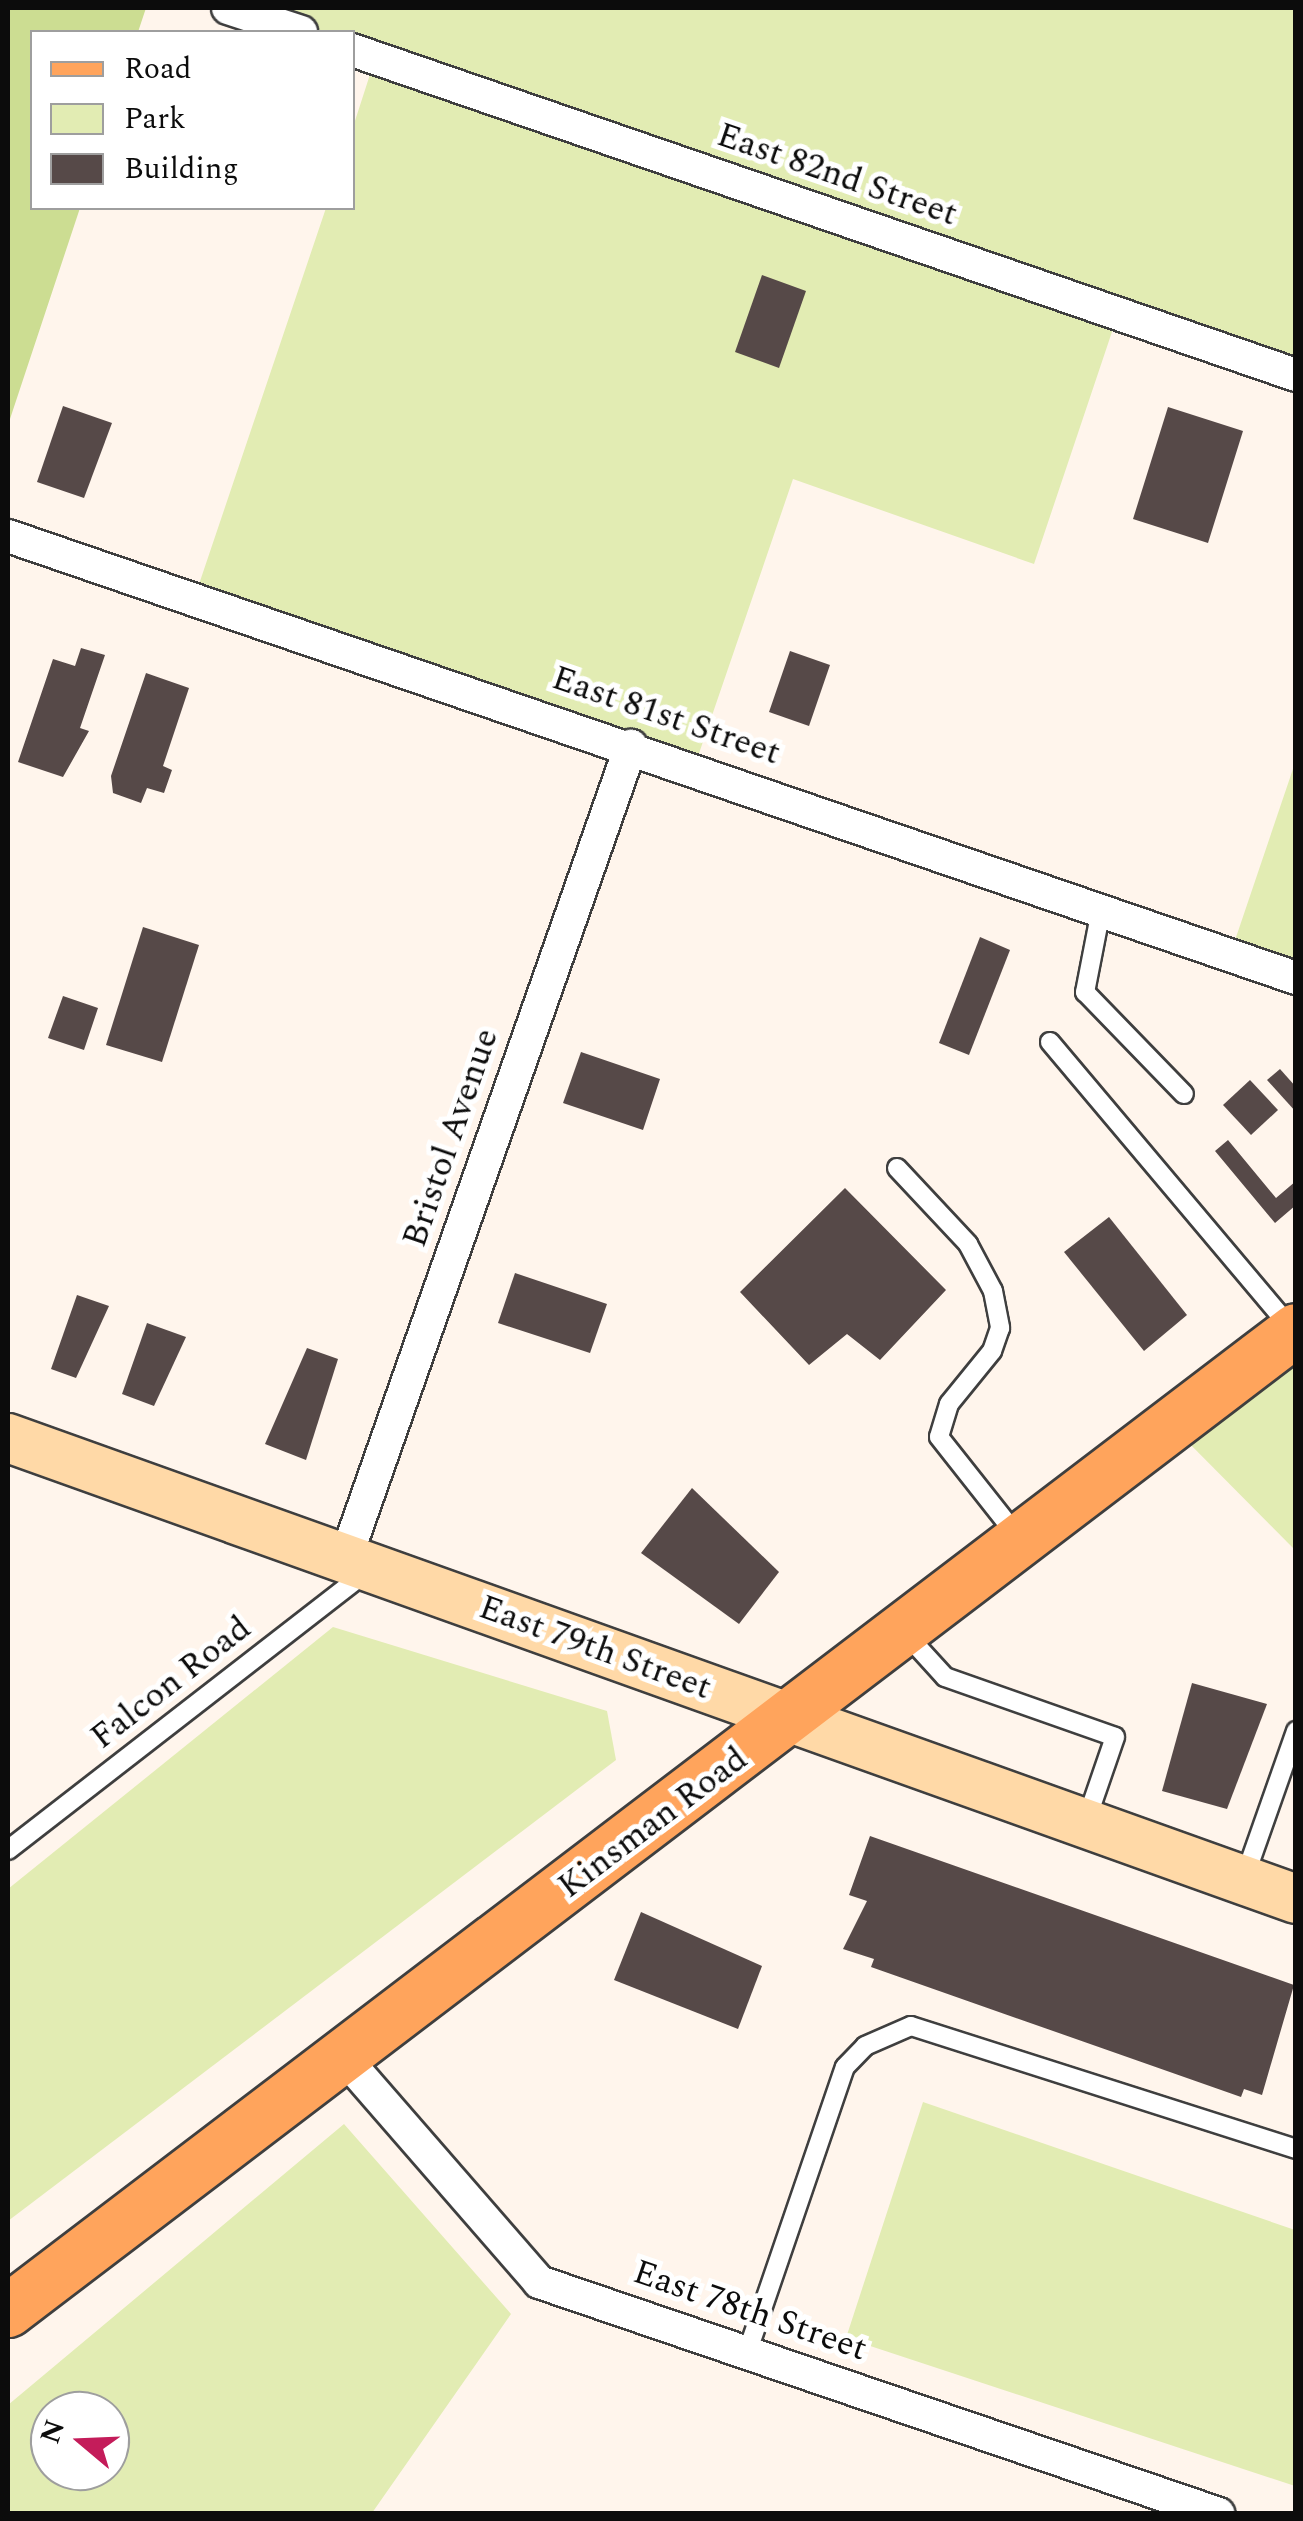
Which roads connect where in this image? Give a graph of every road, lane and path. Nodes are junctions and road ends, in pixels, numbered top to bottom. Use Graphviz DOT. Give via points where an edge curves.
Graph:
graph roads {
  1 [pos="228,8"];
  2 [pos="294,30"];
  3 [pos="355,51"];
  4 [pos="1296,375"];
  5 [pos="8,536"];
  6 [pos="630,746"];
  7 [pos="1101,910"];
  8 [pos="1296,978"];
  9 [pos="1050,1042"];
  10 [pos="1184,1094"];
  11 [pos="896,1168"];
  12 [pos="1295,1331"];
  13 [pos="8,1438"];
  14 [pos="1022,1542"];
  15 [pos="360,1562"];
  16 [pos="905,1632"];
  17 [pos="787,1723"];
  18 [pos="1296,1731"];
  19 [pos="1084,1826"];
  20 [pos="8,1850"];
  21 [pos="1243,1882"];
  22 [pos="1296,1899"];
  23 [pos="342,2055"];
  24 [pos="1296,2149"];
  25 [pos="8,2311"];
  26 [pos="747,2353"];
  27 [pos="1219,2514"];
  1 -- 2 [label="street"];
  3 -- 4 [label="street, East 82nd Street"];
  5 -- 6 [label="street, East 81st Street"];
  6 -- 7 [label="street, East 81st Street"];
  6 -- 15 [label="street, Bristol Avenue"];
  7 -- 8 [label="street, East 81st Street"];
  7 -- 10 [label="lane" via="1085,992"];
  9 -- 12 [label="lane"];
  11 -- 14 [label="lane" via="968,1244 993,1291 1000,1328 992,1351 949,1404 939,1437"];
  12 -- 14 [label="main road, Kinsman Road"];
  13 -- 15 [label="main road, East 79th Street"];
  14 -- 16 [label="main road, Kinsman Road"];
  15 -- 17 [label="main road, East 79th Street"];
  15 -- 20 [label="lane, Falcon Road"];
  16 -- 17 [label="main road, Kinsman Road"];
  16 -- 19 [label="lane" via="944,1677 1115,1737"];
  17 -- 19 [label="main road, East 79th Street"];
  17 -- 23 [label="main road, Kinsman Road"];
  18 -- 21 [label="lane"];
  19 -- 21 [label="main road, East 79th Street"];
  21 -- 22 [label="main road, East 79th Street"];
  23 -- 25 [label="main road, Kinsman Road"];
  23 -- 26 [label="street, East 78th Street" via="527,2274"];
  24 -- 26 [label="lane" via="911,2026 865,2046 846,2066"];
  26 -- 27 [label="street, East 78th Street"];
}
